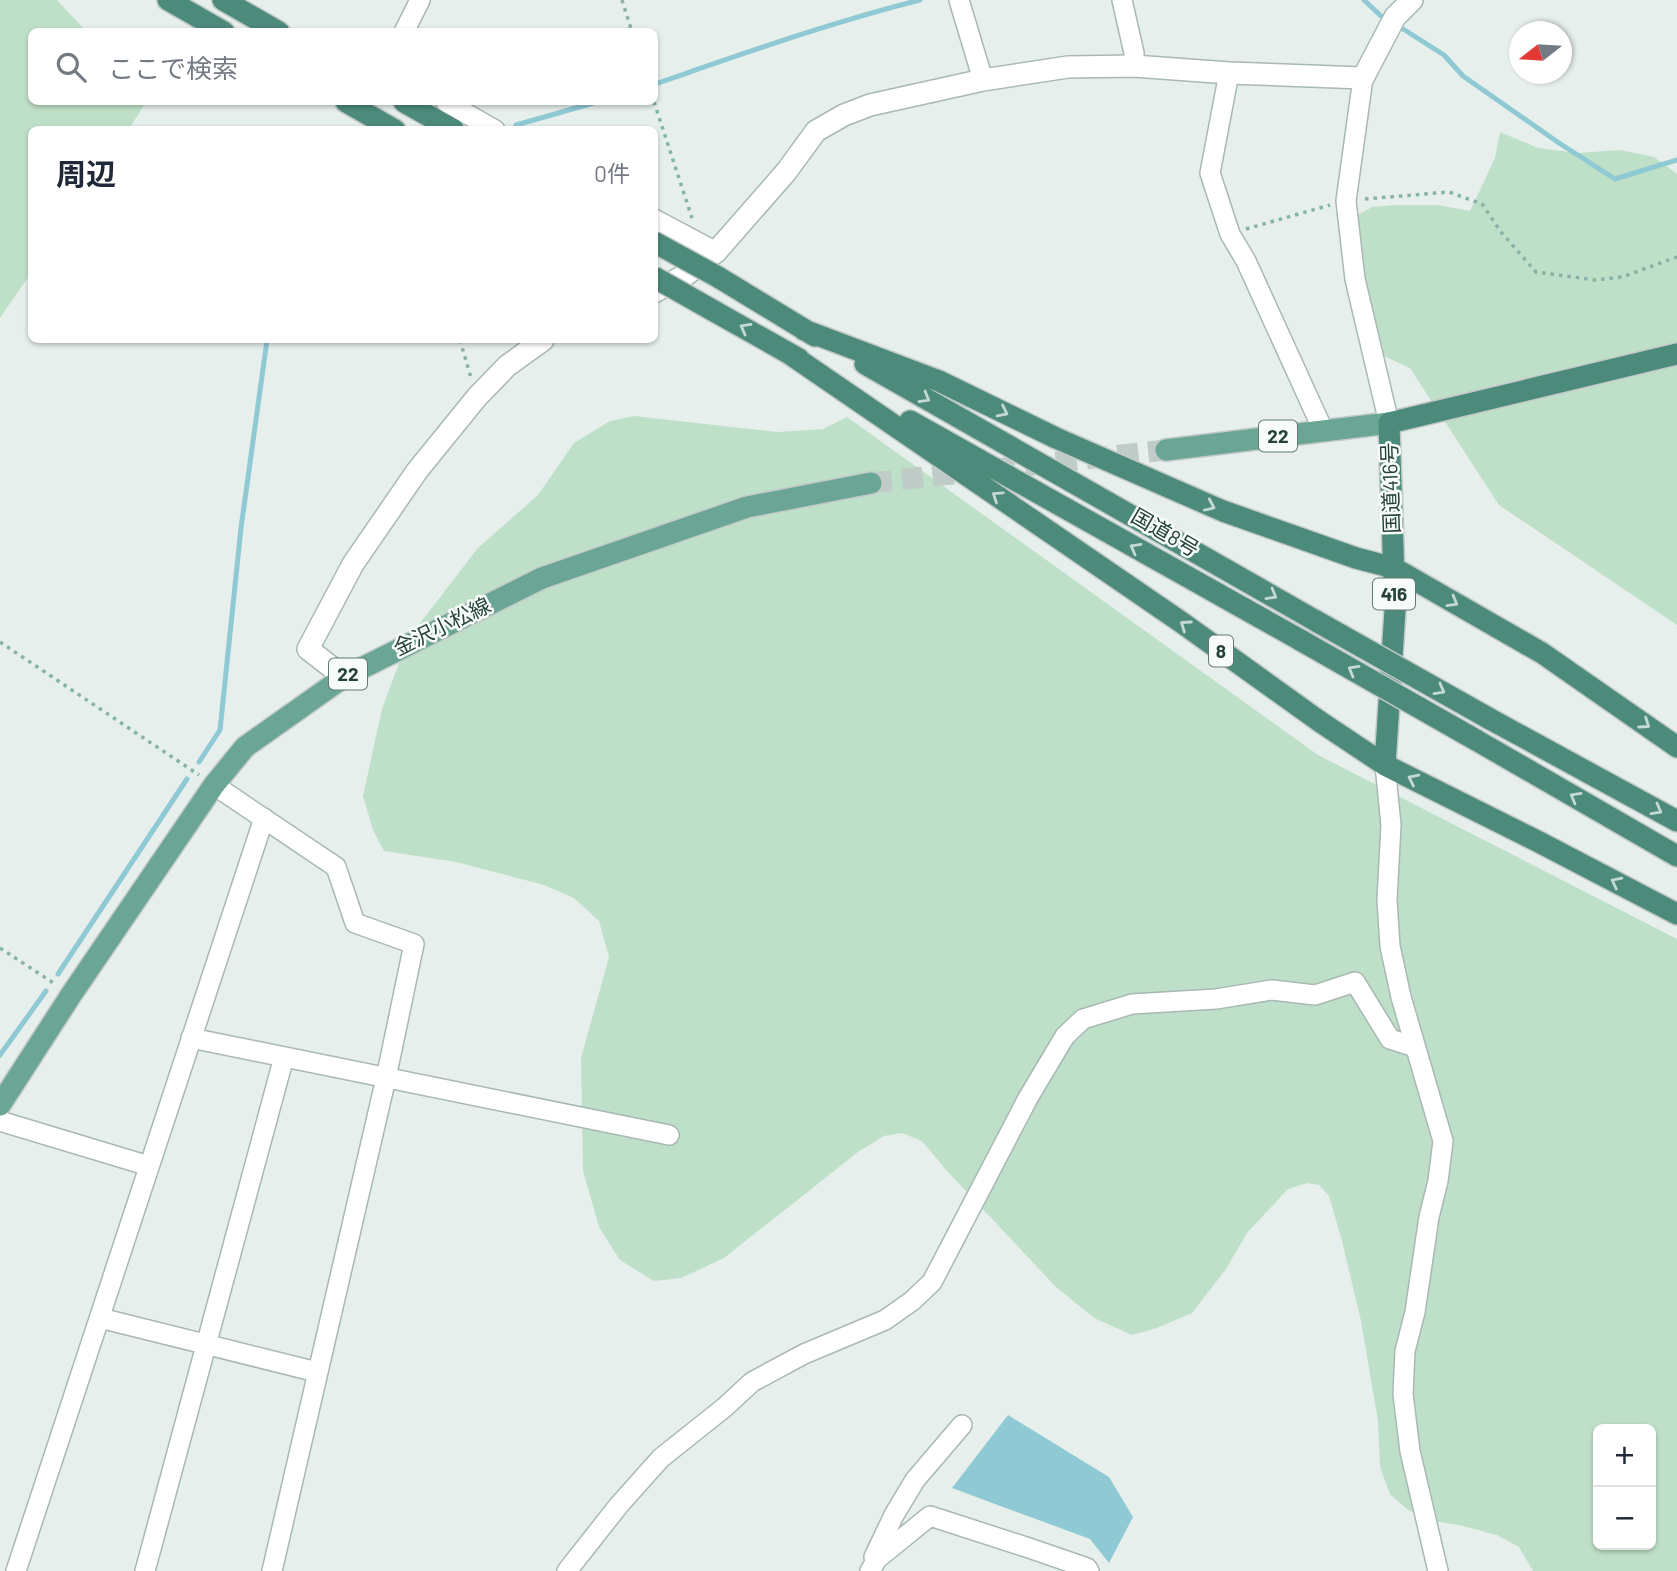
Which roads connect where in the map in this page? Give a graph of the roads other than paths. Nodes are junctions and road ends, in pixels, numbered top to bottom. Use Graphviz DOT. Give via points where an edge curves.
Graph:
graph roads {
  1 [pos="168,0"];
  2 [pos="223,0"];
  3 [pos="420,0"];
  4 [pos="959,0"];
  5 [pos="1122,0"];
  6 [pos="1412,0"];
  7 [pos="216,28"];
  8 [pos="272,28"];
  9 [pos="406,28"];
  10 [pos="1133,66"];
  11 [pos="1229,73"];
  12 [pos="1363,78"];
  13 [pos="983,80"];
  14 [pos="351,105"];
  15 [pos="409,105"];
  16 [pos="451,105"];
  17 [pos="388,126"];
  18 [pos="447,126"];
  19 [pos="488,126"];
  20 [pos="658,221"];
  21 [pos="658,244"];
  22 [pos="708,248"];
  23 [pos="658,279"];
  24 [pos="658,290"];
  25 [pos="804,330"];
  26 [pos="539,343"];
  27 [pos="787,352"];
  28 [pos="1677,354"];
  29 [pos="1389,423"];
  30 [pos="1323,430"];
  31 [pos="1166,450"];
  32 [pos="871,483"];
  33 [pos="1394,568"];
  34 [pos="344,677"];
  35 [pos="1677,747"];
  36 [pos="1385,765"];
  37 [pos="214,785"];
  38 [pos="264,818"];
  39 [pos="1677,821"];
  40 [pos="1677,856"];
  41 [pos="1677,914"];
  42 [pos="191,1038"];
  43 [pos="1415,1047"];
  44 [pos="284,1057"];
  45 [pos="386,1078"];
  46 [pos="0,1105"];
  47 [pos="0,1121"];
  48 [pos="669,1135"];
  49 [pos="149,1166"];
  50 [pos="100,1318"];
  51 [pos="207,1345"];
  52 [pos="317,1372"];
  53 [pos="962,1425"];
  54 [pos="16,1571"];
  55 [pos="145,1571"];
  56 [pos="272,1571"];
  57 [pos="567,1571"];
  58 [pos="869,1571"];
  59 [pos="1090,1571"];
  60 [pos="1438,1571"];
  1 -- 7 [label="highway"];
  2 -- 8 [label="highway"];
  3 -- 9 [label="street"];
  4 -- 13 [label="street"];
  5 -- 10 [label="street"];
  6 -- 12 [label="street" via="1395,17"];
  10 -- 11 [label="street"];
  10 -- 13 [label="street" via="1068,66"];
  11 -- 12 [label="street"];
  11 -- 30 [label="street" via="1210,173 1230,234"];
  12 -- 29 [label="street" via="1346,201 1355,279"];
  13 -- 22 [label="street" via="870,105 816,131 786,172"];
  14 -- 17 [label="highway"];
  15 -- 18 [label="highway"];
  16 -- 19 [label="street"];
  20 -- 22 [label="street"];
  21 -- 25 [label="highway, 国道8号, bridge"];
  22 -- 24 [label="street" via="687,274"];
  27 -- 23 [label="highway, 国道8号 / 8, one-way, bridge"];
  25 -- 33 [label="highway, one-way" via="939,381 1223,511"];
  25 -- 39 [label="highway, 国道8号, one-way, bridge"];
  26 -- 34 [label="street" via="507,366 477,397 417,471 353,564 308,649"];
  36 -- 27 [label="highway, 8, one-way"];
  40 -- 27 [label="highway, 国道8号 / 8, one-way, bridge"];
  28 -- 29 [label="highway, 国道416号"];
  29 -- 30 [label="main road, 22"];
  29 -- 33 [label="highway, 国道416号 / 416"];
  30 -- 31 [label="main road, 22"];
  32 -- 34 [label="main road, 金沢小松線 / 22" via="747,507 542,578"];
  33 -- 35 [label="highway, one-way" via="1542,653"];
  33 -- 36 [label="highway, 国道416号 / 416"];
  34 -- 37 [label="main road, 金沢小松線 / 22" via="245,747"];
  41 -- 36 [label="highway, 8, one-way"];
  36 -- 43 [label="street" via="1391,825 1390,946"];
  37 -- 38 [label="street"];
  37 -- 46 [label="main road, 金沢小松線 / 22"];
  38 -- 42 [label="street"];
  38 -- 45 [label="street" via="335,867 355,923 414,944"];
  42 -- 44 [label="street"];
  42 -- 49 [label="street"];
  43 -- 57 [label="street" via="1390,1039 1355,982 1315,995 1272,990 1132,1004 1083,1019 1065,1037 1028,1098 932,1282 885,1320 752,1382 662,1458"];
  43 -- 60 [label="street" via="1443,1140 1405,1351 1403,1394 1410,1451"];
  44 -- 45 [label="street"];
  44 -- 51 [label="street"];
  45 -- 48 [label="street"];
  45 -- 52 [label="street"];
  47 -- 49 [label="street"];
  49 -- 50 [label="street"];
  50 -- 51 [label="street"];
  50 -- 54 [label="street"];
  51 -- 52 [label="street"];
  51 -- 55 [label="street"];
  52 -- 56 [label="street"];
  53 -- 58 [label="street" via="915,1480"];
  58 -- 59 [label="street" via="877,1559 930,1516"];
}
